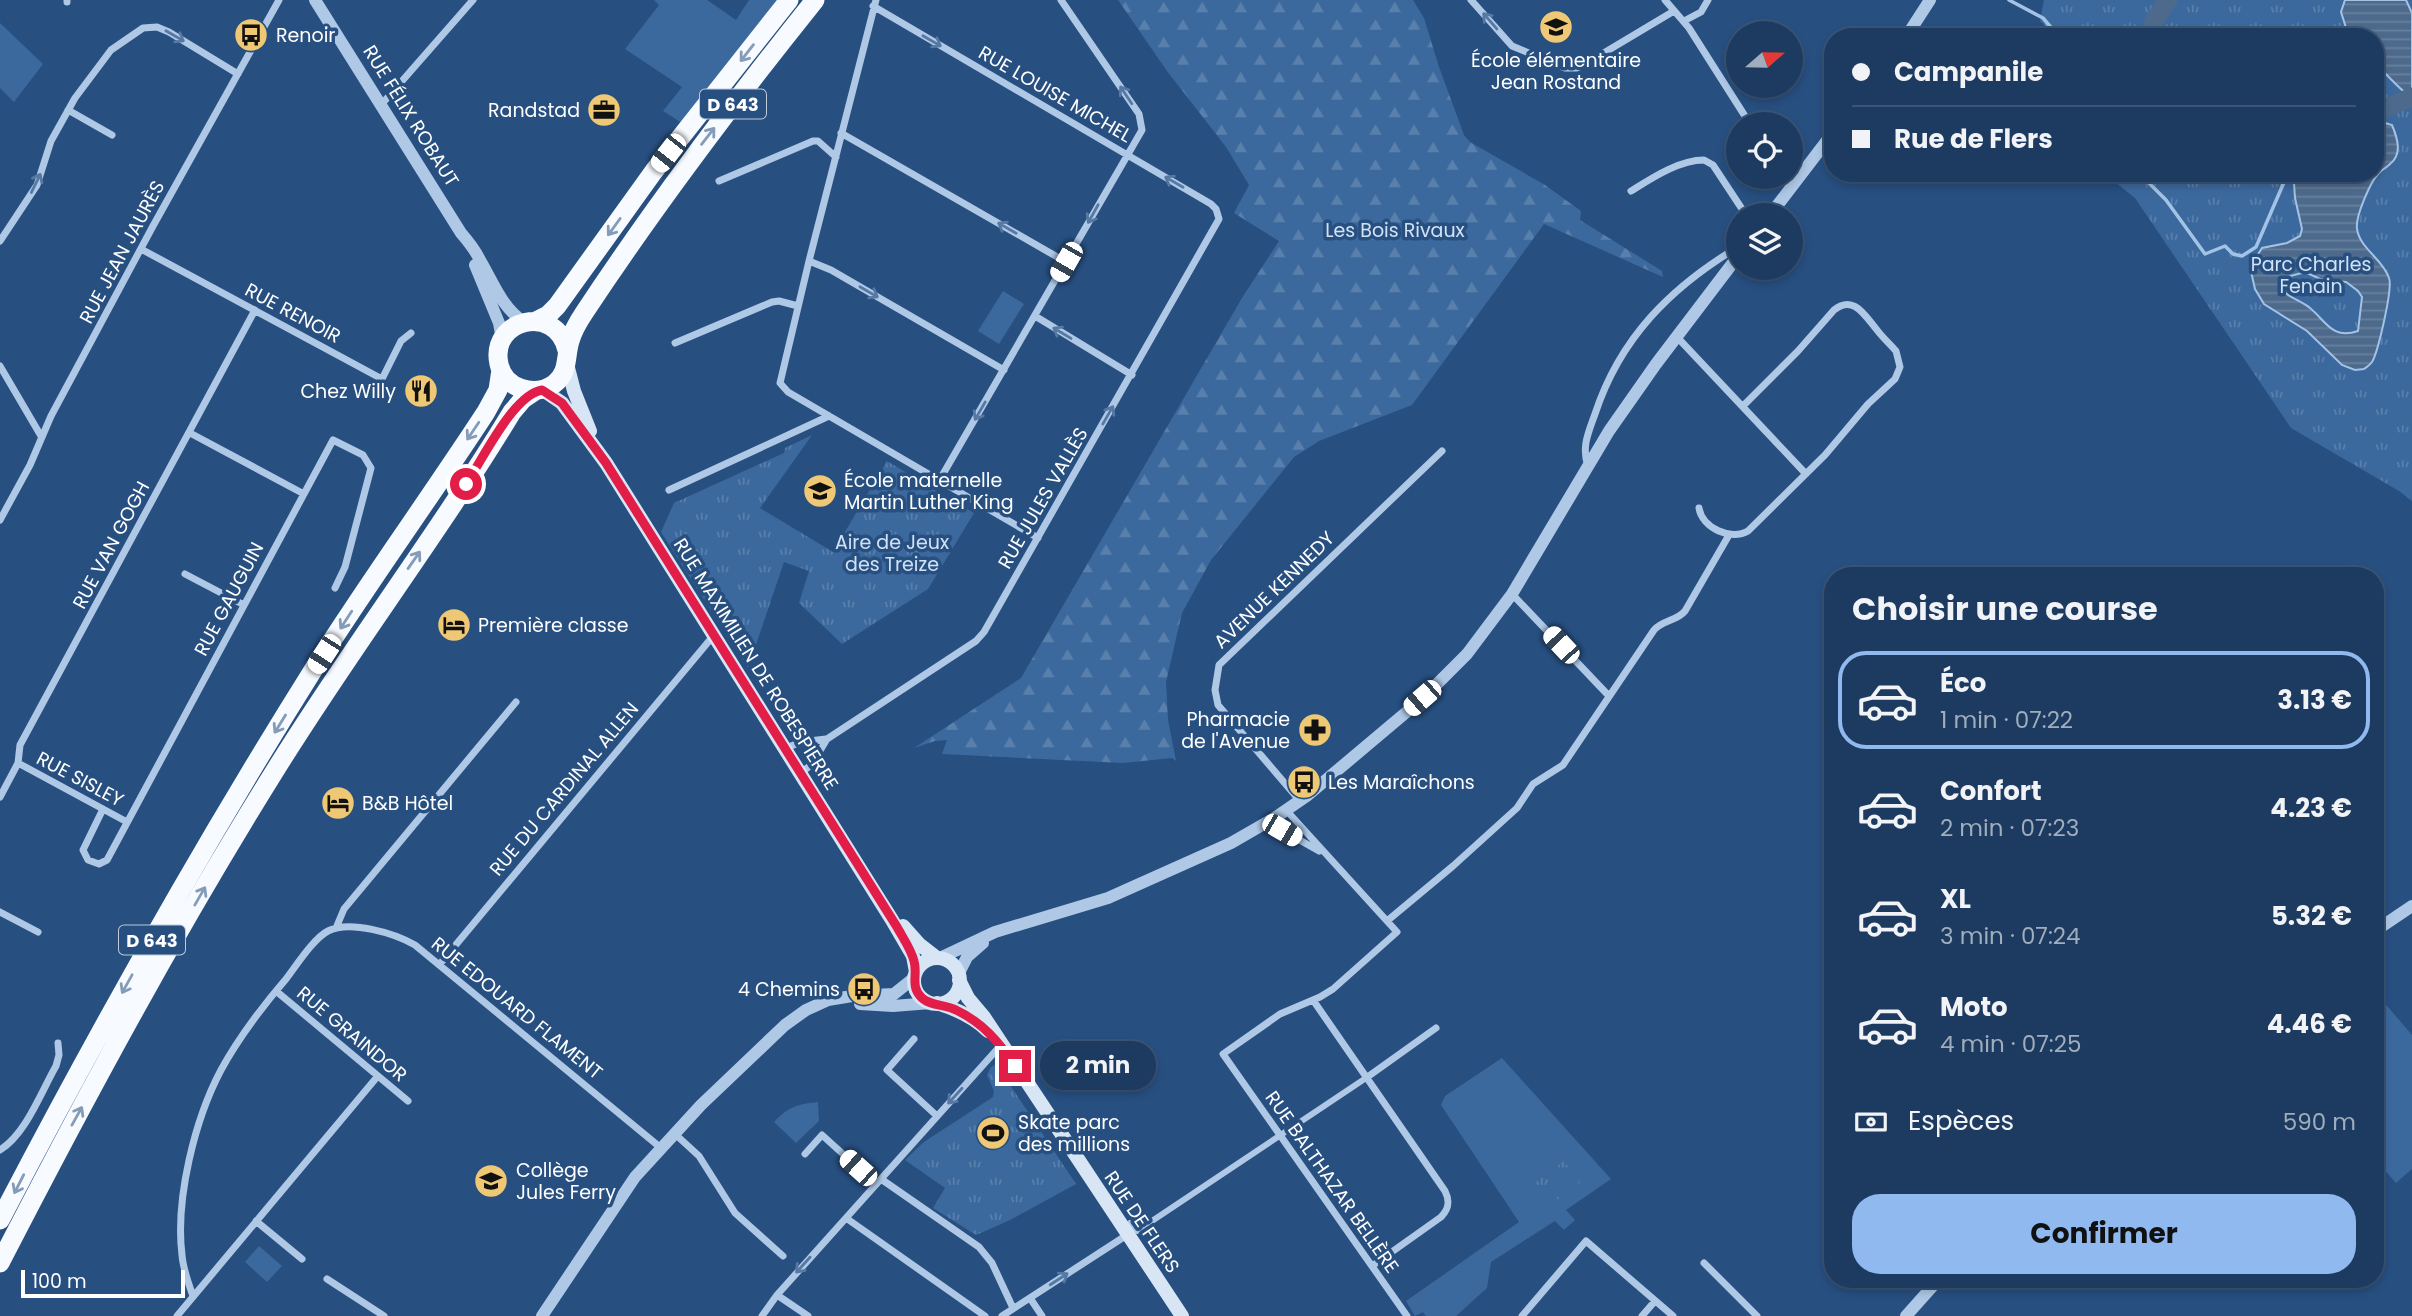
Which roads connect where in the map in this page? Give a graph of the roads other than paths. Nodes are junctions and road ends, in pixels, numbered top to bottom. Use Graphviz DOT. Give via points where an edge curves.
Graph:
graph roads {
  1 [pos="279,0"];
  2 [pos="318,0"];
  3 [pos="473,0"];
  4 [pos="789,0"];
  5 [pos="815,0"];
  6 [pos="1061,0"];
  7 [pos="1471,0"];
  8 [pos="1665,0"];
  9 [pos="1708,0"];
  10 [pos="1930,0"];
  11 [pos="875,3"];
  12 [pos="1674,11"];
  13 [pos="1684,21"];
  14 [pos="1912,28"];
  15 [pos="238,74"];
  16 [pos="381,104"];
  17 [pos="68,110"];
  18 [pos="1742,112"];
  19 [pos="841,133"];
  20 [pos="112,135"];
  21 [pos="1824,143"];
  22 [pos="1126,155"];
  23 [pos="836,157"];
  24 [pos="1803,165"];
  25 [pos="719,181"];
  26 [pos="1631,191"];
  27 [pos="1738,203"];
  28 [pos="1218,212"];
  29 [pos="461,233"];
  30 [pos="1,237"];
  31 [pos="141,249"];
  32 [pos="1726,256"];
  33 [pos="809,261"];
  34 [pos="1066,262"];
  35 [pos="1726,272"];
  36 [pos="798,306"];
  37 [pos="255,310"];
  38 [pos="1035,316"];
  39 [pos="530,322"];
  40 [pos="411,333"];
  41 [pos="1676,337"];
  42 [pos="502,340"];
  43 [pos="675,343"];
  44 [pos="567,357"];
  45 [pos="0,366"];
  46 [pos="501,370"];
  47 [pos="1004,370"];
  48 [pos="1132,375"];
  49 [pos="539,390"];
  50 [pos="1743,406"];
  51 [pos="829,416"];
  52 [pos="190,433"];
  53 [pos="41,436"];
  54 [pos="1442,451"];
  55 [pos="606,463"];
  56 [pos="1588,466"];
  57 [pos="1806,474"];
  58 [pos="940,481"];
  59 [pos="669,489"];
  60 [pos="304,494"];
  61 [pos="1699,508"];
  62 [pos="0,520"];
  63 [pos="1729,535"];
  64 [pos="1038,538"];
  65 [pos="185,574"];
  66 [pos="335,588"];
  67 [pos="1512,594"];
  68 [pos="244,605"];
  69 [pos="714,635"];
  70 [pos="1609,696"];
  71 [pos="516,702"];
  72 [pos="827,739"];
  73 [pos="786,748"];
  74 [pos="19,763"];
  75 [pos="801,773"];
  76 [pos="0,797"];
  77 [pos="1300,801"];
  78 [pos="103,809"];
  79 [pos="1286,810"];
  80 [pos="127,822"];
  81 [pos="1268,822"];
  82 [pos="1326,855"];
  83 [pos="872,886"];
  84 [pos="2412,906"];
  85 [pos="0,912"];
  86 [pos="1387,921"];
  87 [pos="1021,925"];
  88 [pos="2384,925"];
  89 [pos="337,928"];
  90 [pos="38,932"];
  91 [pos="938,958"];
  92 [pos="439,965"];
  93 [pos="915,975"];
  94 [pos="959,977"];
  95 [pos="276,991"];
  96 [pos="1313,1000"];
  97 [pos="934,1003"];
  98 [pos="1436,1028"];
  99 [pos="914,1040"];
  100 [pos="58,1044"];
  101 [pos="1001,1045"];
  102 [pos="377,1077"];
  103 [pos="1366,1078"];
  104 [pos="408,1101"];
  105 [pos="937,1116"];
  106 [pos="675,1134"];
  107 [pos="1280,1137"];
  108 [pos="662,1148"];
  109 [pos="0,1150"];
  110 [pos="805,1154"];
  111 [pos="878,1181"];
  112 [pos="846,1217"];
  113 [pos="0,1220"];
  114 [pos="256,1221"];
  115 [pos="1125,1231"];
  116 [pos="783,1256"];
  117 [pos="302,1259"];
  118 [pos="0,1263"];
  119 [pos="1704,1263"];
  120 [pos="1372,1266"];
  121 [pos="327,1279"];
  122 [pos="1931,1288"];
  123 [pos="777,1295"];
  124 [pos="193,1296"];
  125 [pos="1030,1298"];
  126 [pos="1655,1301"];
  127 [pos="1013,1308"];
  128 [pos="177,1316"];
  129 [pos="384,1316"];
  130 [pos="541,1316"];
  131 [pos="762,1316"];
  132 [pos="808,1316"];
  133 [pos="985,1316"];
  134 [pos="1002,1316"];
  135 [pos="1042,1316"];
  136 [pos="1182,1316"];
  137 [pos="1407,1316"];
  138 [pos="1522,1316"];
  139 [pos="1642,1316"];
  140 [pos="1673,1316"];
  141 [pos="1757,1316"];
  142 [pos="1906,1316"];
  1 -- 15 [label="street, RUE JEAN JAURÈS"];
  2 -- 16 [label="street, RUE FÉLIX ROBAUT"];
  3 -- 16 [label="street"];
  4 -- 39 [label="highway, D 643, one-way" via="654,172 554,310"];
  44 -- 5 [label="highway, D 643, one-way" via="576,326 653,211"];
  22 -- 6 [label="street, one-way" via="1142,130 1141,118"];
  12 -- 7 [label="street, one-way" via="1587,63 1565,68 1512,46"];
  8 -- 12 [label="street"];
  9 -- 13 [label="street" via="1701,12"];
  10 -- 14 [label="street"];
  11 -- 19 [label="street"];
  11 -- 22 [label="street, RUE LOUISE MICHEL, one-way"];
  12 -- 13 [label="street"];
  13 -- 18 [label="street"];
  17 -- 15 [label="street, one-way" via="111,50 143,28 169,32"];
  15 -- 31 [label="street, RUE JEAN JAURÈS"];
  16 -- 29 [label="street, RUE FÉLIX ROBAUT"];
  17 -- 20 [label="street"];
  30 -- 17 [label="street, one-way" via="37,184 51,141"];
  19 -- 23 [label="street"];
  34 -- 19 [label="street, one-way"];
  21 -- 24 [label="street"];
  28 -- 22 [label="street, RUE LOUISE MICHEL, one-way"];
  22 -- 34 [label="street, one-way"];
  23 -- 25 [label="street" via="813,141"];
  23 -- 33 [label="street"];
  26 -- 27 [label="street" via="1659,174 1704,160 1713,165"];
  28 -- 48 [label="street, RUE JULES VALLÈS" via="1217,226"];
  29 -- 39 [label="street, RUE FÉLIX ROBAUT" via="503,302 515,316"];
  29 -- 42 [label="street, RUE FÉLIX ROBAUT"];
  31 -- 37 [label="street, RUE RENOIR"];
  31 -- 53 [label="street, RUE JEAN JAURÈS"];
  32 -- 56 [label="street" via="1665,302 1626,346 1603,388 1587,438"];
  33 -- 36 [label="street"];
  33 -- 47 [label="street, one-way"];
  34 -- 38 [label="street"];
  35 -- 41 [label="street"];
  36 -- 43 [label="street" via="772,302"];
  36 -- 51 [label="street" via="780,383"];
  37 -- 40 [label="street, RUE RENOIR" via="382,379 401,341"];
  37 -- 52 [label="street, RUE VAN GOGH"];
  38 -- 47 [label="street"];
  48 -- 38 [label="street, one-way"];
  39 -- 42 [label="highway" via="511,329"];
  39 -- 44 [label="highway" via="556,330 564,339"];
  41 -- 50 [label="street"];
  41 -- 56 [label="street"];
  42 -- 46 [label="highway"];
  44 -- 49 [label="highway" via="558,380"];
  44 -- 55 [label="main road, RUE MAXIMILIEN DE ROBESPIERRE" via="581,410"];
  45 -- 53 [label="street"];
  46 -- 49 [label="highway" via="513,385"];
  46 -- 113 [label="highway, D 643, one-way" via="498,390 486,412 386,557 228,810 126,984"];
  47 -- 58 [label="street, one-way"];
  64 -- 48 [label="street, RUE JULES VALLÈS, one-way"];
  49 -- 55 [label="main road, RUE MAXIMILIEN DE ROBESPIERRE" via="562,403"];
  118 -- 49 [label="highway, D 643, one-way" via="125,1027 256,801 347,656 512,412"];
  50 -- 57 [label="street"];
  50 -- 57 [label="street" via="1836,308 1849,304 1861,309 1896,351 1899,371"];
  51 -- 58 [label="street"];
  51 -- 59 [label="street"];
  52 -- 60 [label="street"];
  52 -- 74 [label="street, RUE VAN GOGH" via="20,746"];
  53 -- 62 [label="street, RUE JEAN JAURÈS"];
  54 -- 77 [label="street, AVENUE KENNEDY" via="1219,665 1215,683 1218,705"];
  55 -- 69 [label="main road, RUE MAXIMILIEN DE ROBESPIERRE"];
  56 -- 67 [label="street"];
  57 -- 63 [label="street" via="1748,531"];
  58 -- 64 [label="street"];
  60 -- 66 [label="street, RUE GAUGUIN" via="333,440 368,460 370,473"];
  60 -- 68 [label="street, RUE GAUGUIN"];
  61 -- 63 [label="street" via="1704,521"];
  63 -- 70 [label="street" via="1683,615 1657,626"];
  64 -- 72 [label="street, RUE JULES VALLÈS" via="976,640"];
  65 -- 68 [label="street"];
  67 -- 70 [label="street"];
  67 -- 77 [label="street" via="1467,654 1431,691"];
  68 -- 80 [label="street, RUE GAUGUIN"];
  69 -- 73 [label="main road, RUE MAXIMILIEN DE ROBESPIERRE"];
  69 -- 92 [label="street, RUE DU CARDINAL ALLEN"];
  70 -- 86 [label="street" via="1563,765 1534,784 1521,805"];
  71 -- 89 [label="street" via="344,909"];
  72 -- 73 [label="street, RUE JULES VALLÈS"];
  72 -- 75 [label="street, RUE JULES VALLÈS"];
  73 -- 75 [label="main road, RUE MAXIMILIEN DE ROBESPIERRE"];
  74 -- 76 [label="street, RUE VAN GOGH"];
  74 -- 78 [label="street, RUE SISLEY"];
  75 -- 83 [label="main road, RUE MAXIMILIEN DE ROBESPIERRE"];
  77 -- 79 [label="street"];
  78 -- 80 [label="street, RUE SISLEY"];
  78 -- 80 [label="street, RUE GAUGUIN" via="84,847 88,860 105,862"];
  79 -- 81 [label="street"];
  79 -- 82 [label="street"];
  81 -- 82 [label="street"];
  81 -- 87 [label="street" via="1203,858 1126,891"];
  82 -- 86 [label="street"];
  83 -- 91 [label="main road, RUE MAXIMILIEN DE ROBESPIERRE" via="907,931"];
  83 -- 93 [label="main road, RUE MAXIMILIEN DE ROBESPIERRE" via="912,956"];
  84 -- 88 [label="street"];
  85 -- 90 [label="street"];
  86 -- 96 [label="street" via="1398,932 1344,980"];
  87 -- 91 [label="street" via="986,935"];
  87 -- 94 [label="street" via="975,949"];
  89 -- 92 [label="street, RUE EDOUARD FLAMENT" via="393,934"];
  89 -- 95 [label="street" via="321,936"];
  91 -- 93 [label="main road" via="924,962"];
  91 -- 94 [label="main road" via="952,964"];
  92 -- 108 [label="street, RUE EDOUARD FLAMENT"];
  93 -- 97 [label="main road" via="918,993"];
  93 -- 106 [label="street" via="894,994 836,999 799,1015 722,1084"];
  94 -- 97 [label="main road" via="954,995"];
  94 -- 101 [label="main road, RUE DE FLERS"];
  95 -- 102 [label="street, RUE GRAINDOR"];
  95 -- 124 [label="street" via="222,1067 195,1141 180,1229 183,1264"];
  96 -- 103 [label="street"];
  96 -- 107 [label="street, RUE BALTHAZAR BELLÈRE" via="1280,1014 1223,1054"];
  97 -- 101 [label="main road, RUE DE FLERS" via="977,1022"];
  97 -- 106 [label="street" via="847,1004 812,1015"];
  98 -- 103 [label="street"];
  99 -- 105 [label="street" via="887,1070"];
  100 -- 109 [label="street" via="56,1066 16,1138"];
  101 -- 105 [label="street, one-way"];
  101 -- 115 [label="main road, RUE DE FLERS"];
  102 -- 104 [label="street, RUE GRAINDOR"];
  102 -- 114 [label="street"];
  103 -- 107 [label="street"];
  103 -- 120 [label="street" via="1449,1200 1441,1217"];
  105 -- 111 [label="street"];
  106 -- 108 [label="street"];
  106 -- 116 [label="street" via="703,1161 735,1213"];
  107 -- 115 [label="street" via="1137,1231 1130,1223"];
  107 -- 120 [label="street, RUE BALTHAZAR BELLÈRE"];
  108 -- 130 [label="street" via="628,1185"];
  110 -- 111 [label="street" via="822,1135"];
  111 -- 112 [label="street"];
  111 -- 127 [label="street" via="979,1247 992,1263"];
  112 -- 123 [label="street, one-way"];
  112 -- 133 [label="street"];
  114 -- 117 [label="street"];
  114 -- 124 [label="street"];
  125 -- 115 [label="street, one-way"];
  115 -- 136 [label="main road, RUE DE FLERS"];
  119 -- 141 [label="street"];
  120 -- 137 [label="street, RUE BALTHAZAR BELLÈRE"];
  121 -- 129 [label="street"];
  122 -- 142 [label="street"];
  123 -- 131 [label="street"];
  123 -- 132 [label="street"];
  124 -- 128 [label="street"];
  125 -- 127 [label="street"];
  125 -- 135 [label="street"];
  126 -- 138 [label="street" via="1586,1241"];
  126 -- 139 [label="street"];
  126 -- 140 [label="street"];
  127 -- 134 [label="street"];
}
